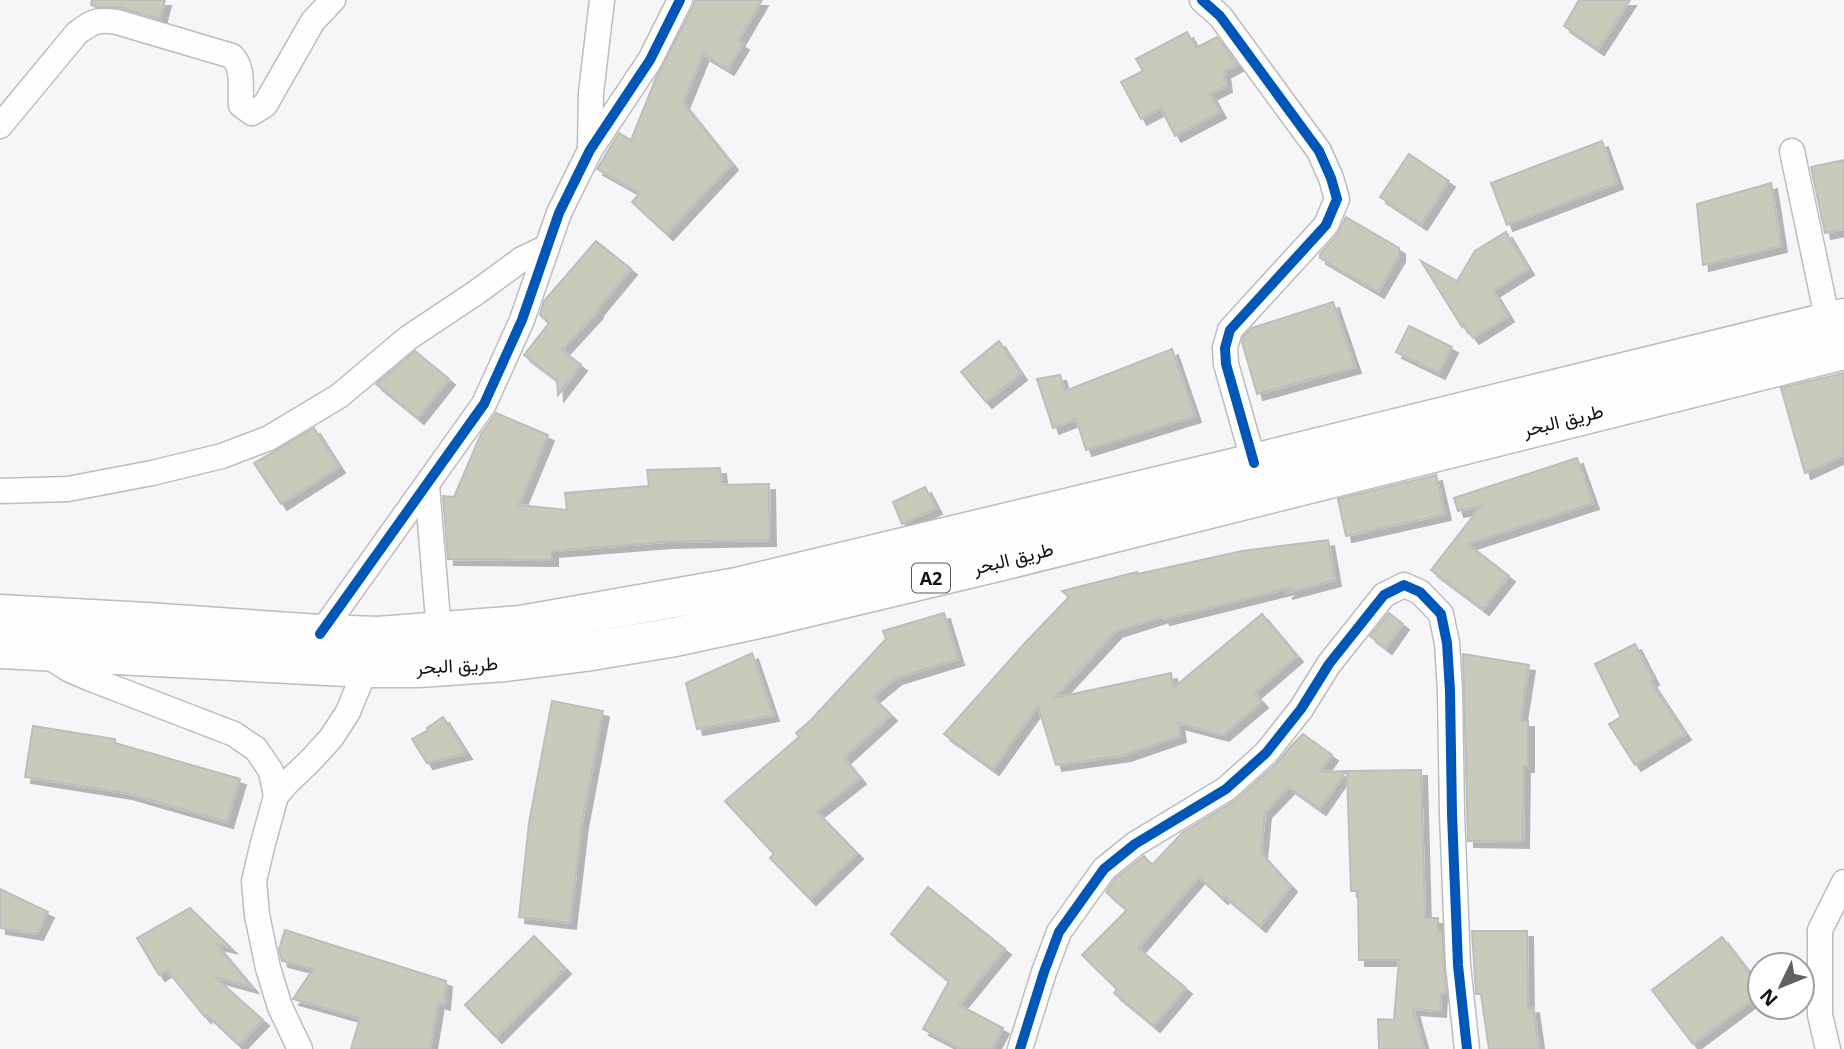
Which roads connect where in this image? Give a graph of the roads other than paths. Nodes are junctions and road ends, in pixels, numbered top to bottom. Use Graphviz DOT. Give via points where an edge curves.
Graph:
graph roads {
  1 [pos="333,0"];
  2 [pos="594,0"];
  3 [pos="602,0"];
  4 [pos="680,0"];
  5 [pos="1202,0"];
  6 [pos="597,28"];
  7 [pos="0,126"];
  8 [pos="590,150"];
  9 [pos="1792,151"];
  10 [pos="547,247"];
  11 [pos="1839,330"];
  12 [pos="1254,463"];
  13 [pos="427,485"];
  14 [pos="0,491"];
  15 [pos="0,614"];
  16 [pos="439,632"];
  17 [pos="320,634"];
  18 [pos="0,649"];
  19 [pos="40,651"];
  20 [pos="366,668"];
  21 [pos="276,796"];
  22 [pos="1844,882"];
  23 [pos="300,1049"];
  24 [pos="1020,1049"];
  25 [pos="1467,1049"];
  26 [pos="1828,1049"];
  1 -- 7 [label="street" via="313,21 265,105 253,113 241,105 240,70 232,56 102,20 77,33"];
  2 -- 6 [label="street"];
  3 -- 6 [label="street"];
  4 -- 8 [label="street" via="650,60"];
  5 -- 12 [label="street" via="1220,16 1319,151 1337,199 1326,225 1230,330 1226,364"];
  6 -- 8 [label="street"];
  8 -- 10 [label="street"];
  9 -- 11 [label="street"];
  10 -- 13 [label="street" via="522,320 484,404"];
  10 -- 14 [label="street" via="408,338 339,396 268,438 222,456 152,473 68,489"];
  11 -- 12 [label="highway, طريق البحر / A2"];
  11 -- 20 [label="highway, طريق البحر / A2" via="1010,559 748,621 518,661"];
  12 -- 16 [label="highway, طريق البحر / A2" via="737,587 521,625"];
  13 -- 16 [label="street"];
  13 -- 17 [label="street"];
  15 -- 17 [label="highway, طريق البحر / A2"];
  16 -- 17 [label="highway, طريق البحر / A2"];
  18 -- 19 [label="highway, طريق البحر / A2"];
  19 -- 20 [label="highway, طريق البحر / A2"];
  19 -- 21 [label="street" via="70,670 234,734 256,749 271,771"];
  20 -- 21 [label="street" via="348,712 331,738"];
  21 -- 23 [label="street" via="254,881 257,915 279,1007"];
  22 -- 26 [label="street" via="1820,930 1820,1014"];
  24 -- 25 [label="street" via="1059,932 1104,869 1135,844 1226,789 1266,753 1384,595 1404,585 1420,592 1441,614 1447,643 1458,965"];
}
